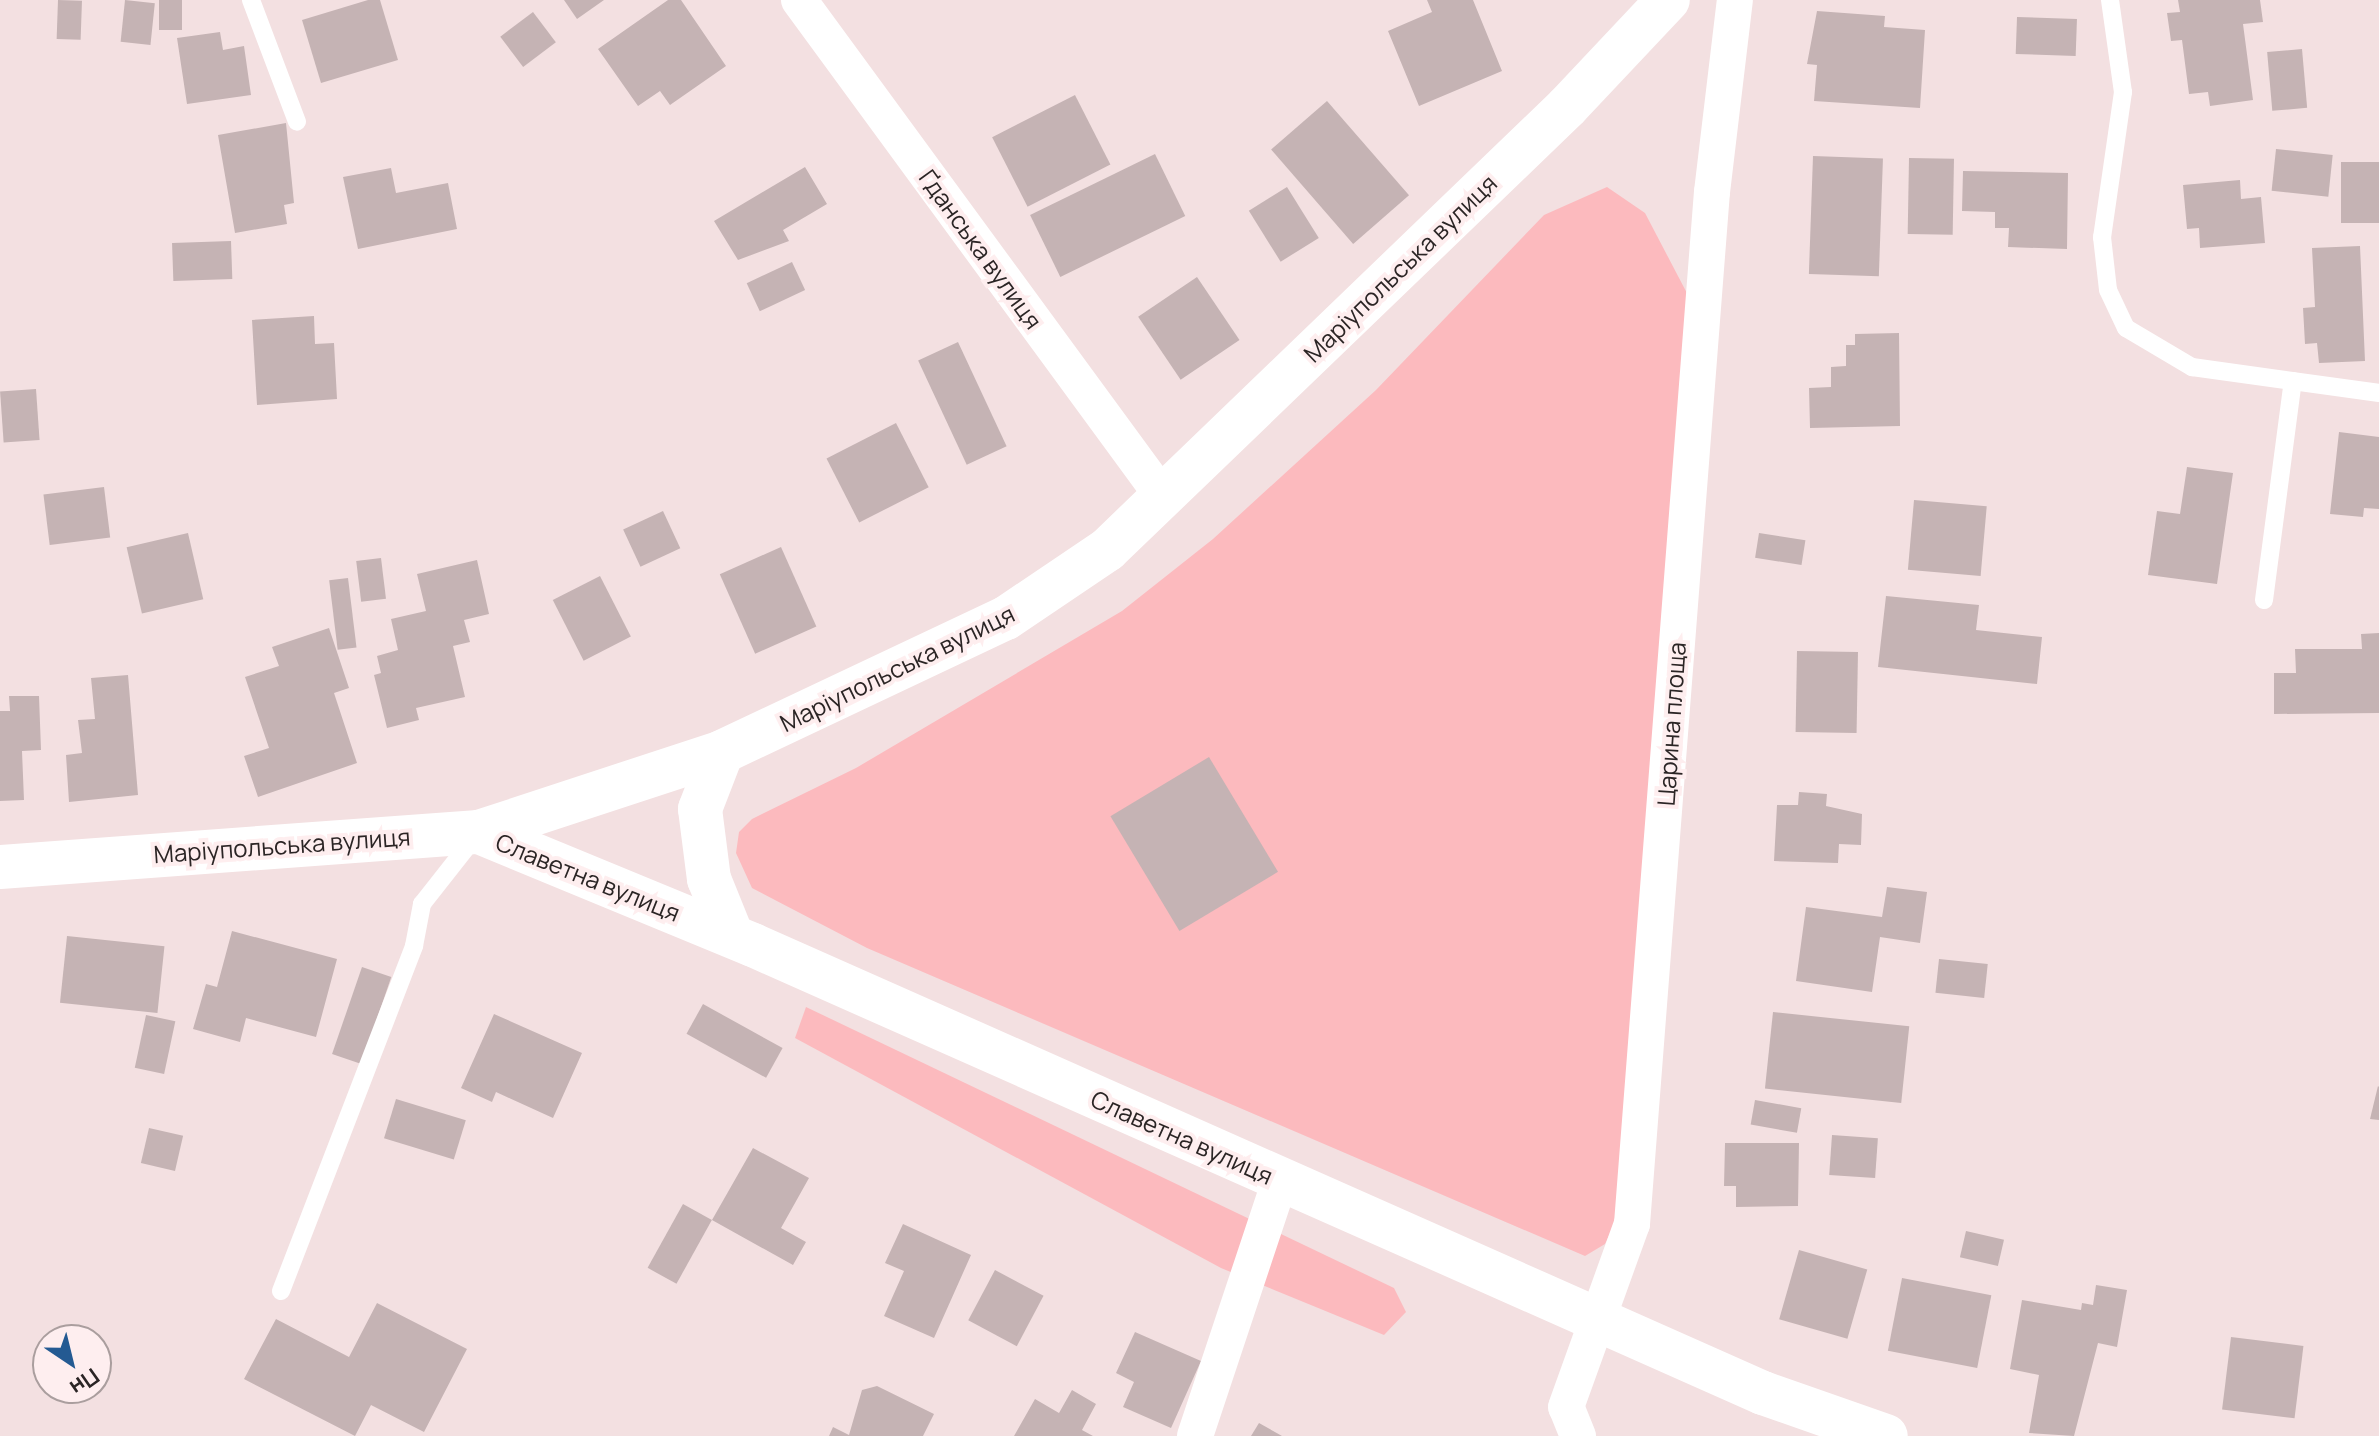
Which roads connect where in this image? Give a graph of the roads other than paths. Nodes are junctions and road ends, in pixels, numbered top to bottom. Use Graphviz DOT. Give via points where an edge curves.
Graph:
graph roads {
  1 [pos="251,0"];
  2 [pos="799,0"];
  3 [pos="1668,0"];
  4 [pos="1735,0"];
  5 [pos="2110,0"];
  6 [pos="297,122"];
  7 [pos="2293,381"];
  8 [pos="2379,393"];
  9 [pos="1163,497"];
  10 [pos="2264,600"];
  11 [pos="722,752"];
  12 [pos="479,832"];
  13 [pos="0,867"];
  14 [pos="732,936"];
  15 [pos="1280,1181"];
  16 [pos="281,1291"];
  17 [pos="1599,1322"];
  18 [pos="1195,1436"];
  19 [pos="1578,1436"];
  20 [pos="1886,1436"];
  1 -- 6 [label="lane"];
  2 -- 9 [label="street, Ґданська вулиця"];
  3 -- 9 [label="main road, Маріупольська вулиця"];
  4 -- 17 [label="street, Царина площа" via="1712,192 1632,1224"];
  5 -- 7 [label="lane" via="2123,92 2102,237 2108,290 2120,316 2126,328 2192,367"];
  7 -- 8 [label="lane"];
  7 -- 10 [label="lane"];
  9 -- 11 [label="main road, Маріупольська вулиця" via="1107,550 1006,618"];
  11 -- 12 [label="main road, Маріупольська вулиця"];
  11 -- 14 [label="main road" via="700,809 709,879"];
  12 -- 13 [label="main road, Маріупольська вулиця"];
  12 -- 14 [label="main road, Славетна вулиця"];
  12 -- 16 [label="lane" via="422,904 414,946"];
  14 -- 15 [label="main road, Славетна вулиця"];
  15 -- 17 [label="main road, Славетна вулиця"];
  15 -- 18 [label="street"];
  17 -- 19 [label="street, Царина площа" via="1566,1407"];
  17 -- 20 [label="main road, Славетна вулиця" via="1763,1393"];
}
